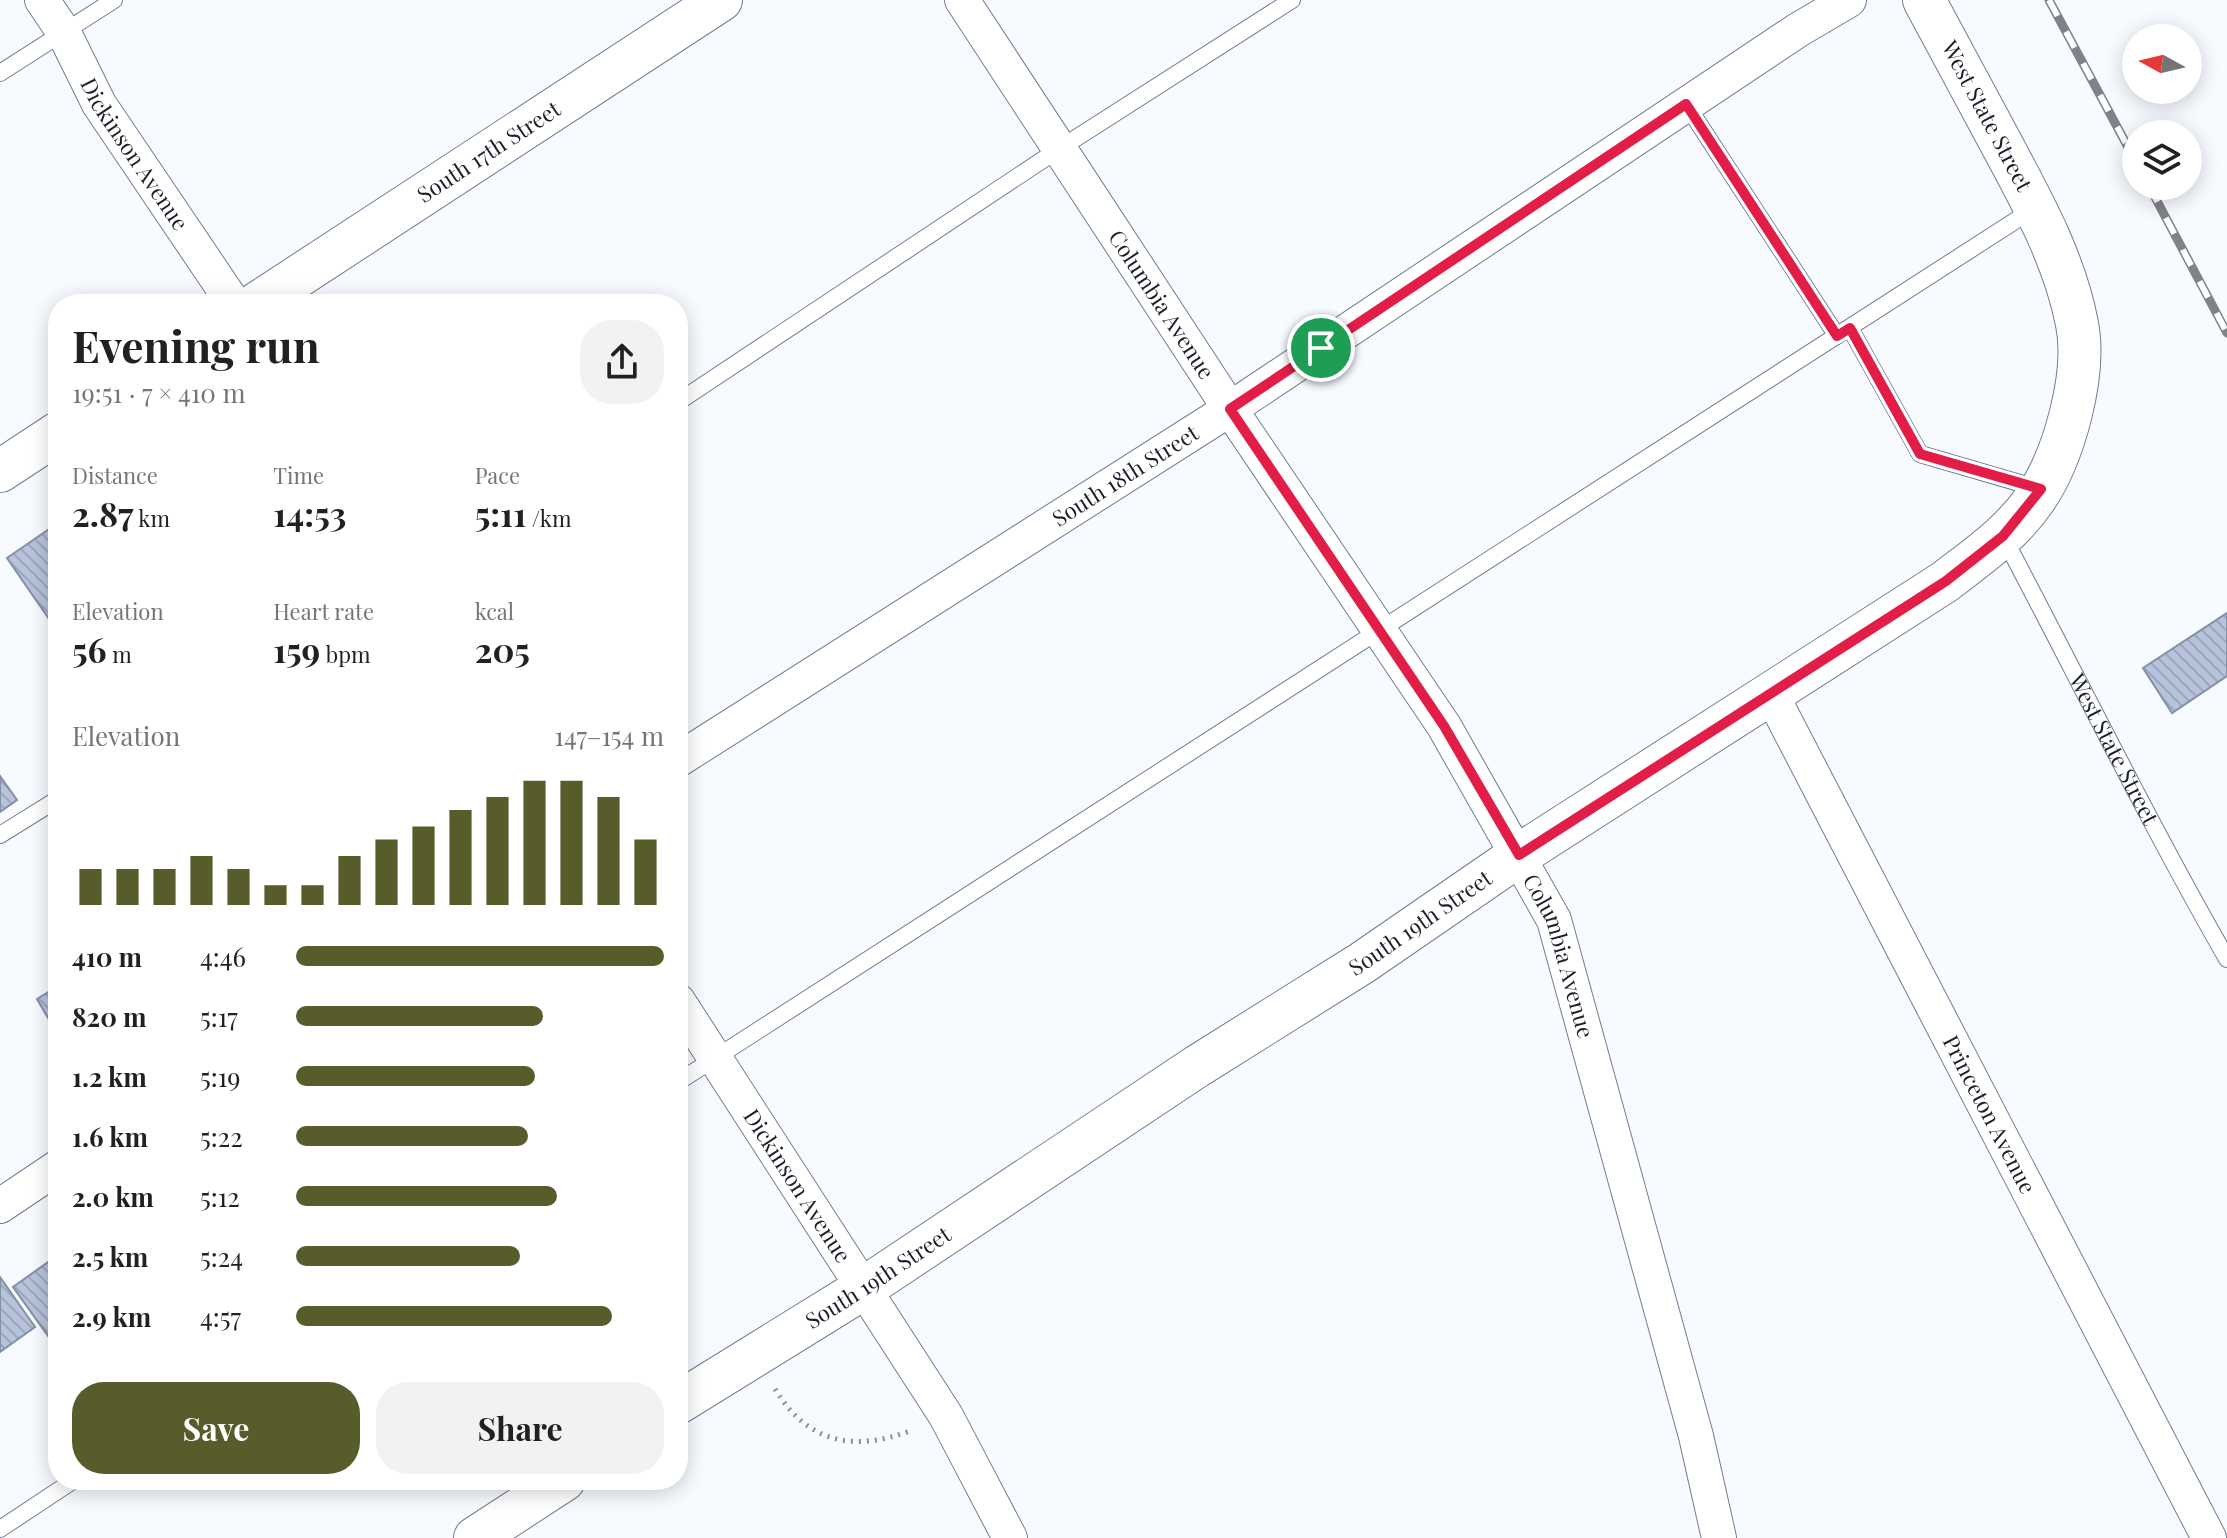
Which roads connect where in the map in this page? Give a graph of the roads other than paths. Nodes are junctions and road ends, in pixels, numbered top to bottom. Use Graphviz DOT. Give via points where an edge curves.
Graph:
graph roads {
  1 [pos="42,0"];
  2 [pos="114,0"];
  3 [pos="721,0"];
  4 [pos="962,0"];
  5 [pos="1292,0"];
  6 [pos="1849,0"];
  7 [pos="1924,0"];
  8 [pos="63,31"];
  9 [pos="0,73"];
  10 [pos="1686,104"];
  11 [pos="1059,149"];
  12 [pos="2036,208"];
  13 [pos="227,294"];
  14 [pos="271,294"];
  15 [pos="2077,324"];
  16 [pos="1843,332"];
  17 [pos="688,395"];
  18 [pos="1230,409"];
  19 [pos="48,440"];
  20 [pos="0,471"];
  21 [pos="2041,489"];
  22 [pos="2003,536"];
  23 [pos="1381,631"];
  24 [pos="1770,692"];
  25 [pos="688,754"];
  26 [pos="48,805"];
  27 [pos="0,835"];
  28 [pos="1519,855"];
  29 [pos="2227,959"];
  30 [pos="688,1017"];
  31 [pos="714,1059"];
  32 [pos="688,1076"];
  33 [pos="48,1174"];
  34 [pos="0,1206"];
  35 [pos="864,1288"];
  36 [pos="688,1397"];
  37 [pos="59,1490"];
  38 [pos="549,1490"];
  39 [pos="0,1529"];
  40 [pos="475,1538"];
  41 [pos="1010,1538"];
  42 [pos="1719,1538"];
  43 [pos="2209,1538"];
  1 -- 8 [label="street, Dickinson Avenue"];
  2 -- 8 [label="lane"];
  3 -- 14 [label="street, South 17th Street"];
  4 -- 11 [label="street, Columbia Avenue"];
  5 -- 11 [label="lane"];
  6 -- 10 [label="street, South 18th Street"];
  7 -- 12 [label="street, West State Street"];
  8 -- 9 [label="lane"];
  8 -- 13 [label="street, Dickinson Avenue" via="99,104"];
  10 -- 16 [label="lane"];
  10 -- 18 [label="street, South 18th Street"];
  11 -- 17 [label="lane"];
  11 -- 18 [label="street, Columbia Avenue"];
  12 -- 15 [label="street, West State Street"];
  12 -- 16 [label="lane"];
  15 -- 21 [label="street, South 19th Street" via="2076,390 2059,452"];
  16 -- 21 [label="lane" via="1920,454"];
  16 -- 23 [label="lane"];
  18 -- 23 [label="street, Columbia Avenue"];
  18 -- 25 [label="street, South 18th Street"];
  19 -- 20 [label="street"];
  21 -- 22 [label="street, South 19th Street"];
  22 -- 24 [label="street, South 19th Street" via="1946,581"];
  22 -- 29 [label="lane, West State Street"];
  23 -- 28 [label="street, Columbia Avenue"];
  23 -- 31 [label="lane"];
  24 -- 28 [label="street, South 19th Street"];
  24 -- 43 [label="street, Princeton Avenue"];
  26 -- 27 [label="lane"];
  28 -- 35 [label="street, South 19th Street"];
  28 -- 42 [label="street, Columbia Avenue" via="1554,920 1696,1436"];
  30 -- 31 [label="street, Dickinson Avenue"];
  31 -- 32 [label="lane"];
  31 -- 35 [label="street, Dickinson Avenue"];
  33 -- 34 [label="street"];
  35 -- 36 [label="street, South 19th Street"];
  35 -- 41 [label="street, Dickinson Avenue" via="946,1416"];
  37 -- 39 [label="lane"];
  38 -- 40 [label="street"];
}
